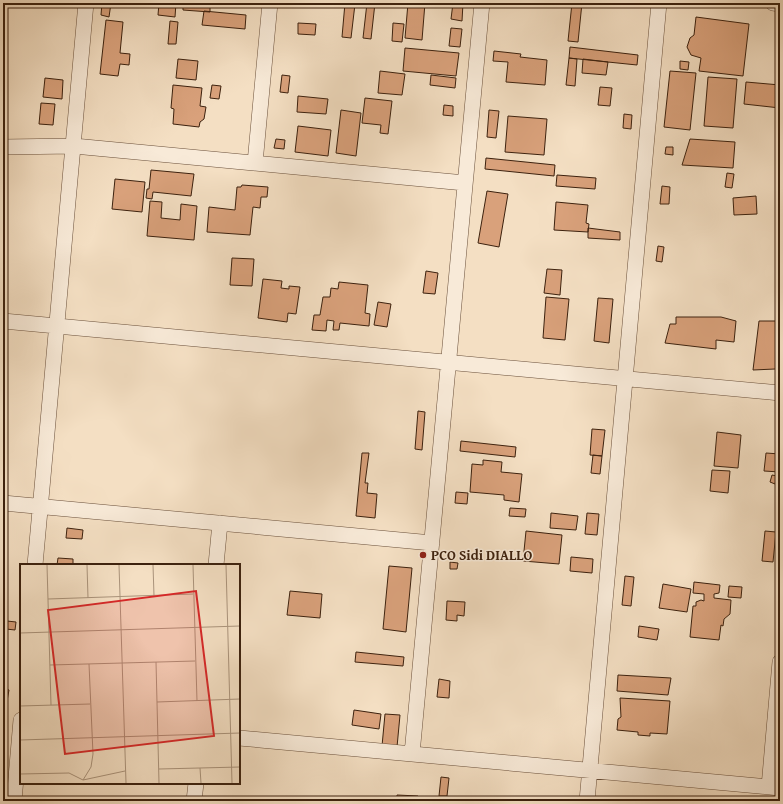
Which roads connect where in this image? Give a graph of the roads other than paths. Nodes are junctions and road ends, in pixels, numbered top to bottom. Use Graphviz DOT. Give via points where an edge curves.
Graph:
graph roads {
  1 [pos="86,3"];
  2 [pos="270,3"];
  3 [pos="482,3"];
  4 [pos="659,3"];
  5 [pos="773,3"];
  6 [pos="780,4"];
  7 [pos="74,146"];
  8 [pos="3,147"];
  9 [pos="255,163"];
  10 [pos="465,183"];
  11 [pos="3,321"];
  12 [pos="57,326"];
  13 [pos="449,362"];
  14 [pos="625,379"];
  15 [pos="780,393"];
  16 [pos="3,503"];
  17 [pos="41,506"];
  18 [pos="220,523"];
  19 [pos="432,543"];
  20 [pos="35,564"];
  21 [pos="216,564"];
  22 [pos="780,662"];
  23 [pos="20,732"];
  24 [pos="240,738"];
  25 [pos="412,754"];
  26 [pos="590,770"];
  27 [pos="196,784"];
  28 [pos="774,787"];
  29 [pos="14,801"];
  30 [pos="194,801"];
  31 [pos="587,801"];
  1 -- 7 [label="street"];
  2 -- 9 [label="street"];
  3 -- 10 [label="street"];
  4 -- 14 [label="street"];
  5 -- 6 [label="street"];
  7 -- 8 [label="street"];
  7 -- 9 [label="street"];
  7 -- 12 [label="street"];
  9 -- 10 [label="street"];
  10 -- 13 [label="street"];
  11 -- 12 [label="street"];
  12 -- 13 [label="street"];
  12 -- 17 [label="street"];
  13 -- 14 [label="street"];
  13 -- 19 [label="street"];
  14 -- 15 [label="street"];
  14 -- 26 [label="street"];
  16 -- 17 [label="street"];
  17 -- 18 [label="street"];
  17 -- 20 [label="street"];
  18 -- 19 [label="street"];
  18 -- 21 [label="street"];
  19 -- 25 [label="street"];
  22 -- 28 [label="street"];
  23 -- 29 [label="street"];
  24 -- 25 [label="street"];
  25 -- 26 [label="street"];
  26 -- 28 [label="street"];
  26 -- 31 [label="street"];
  27 -- 30 [label="street"];
}
